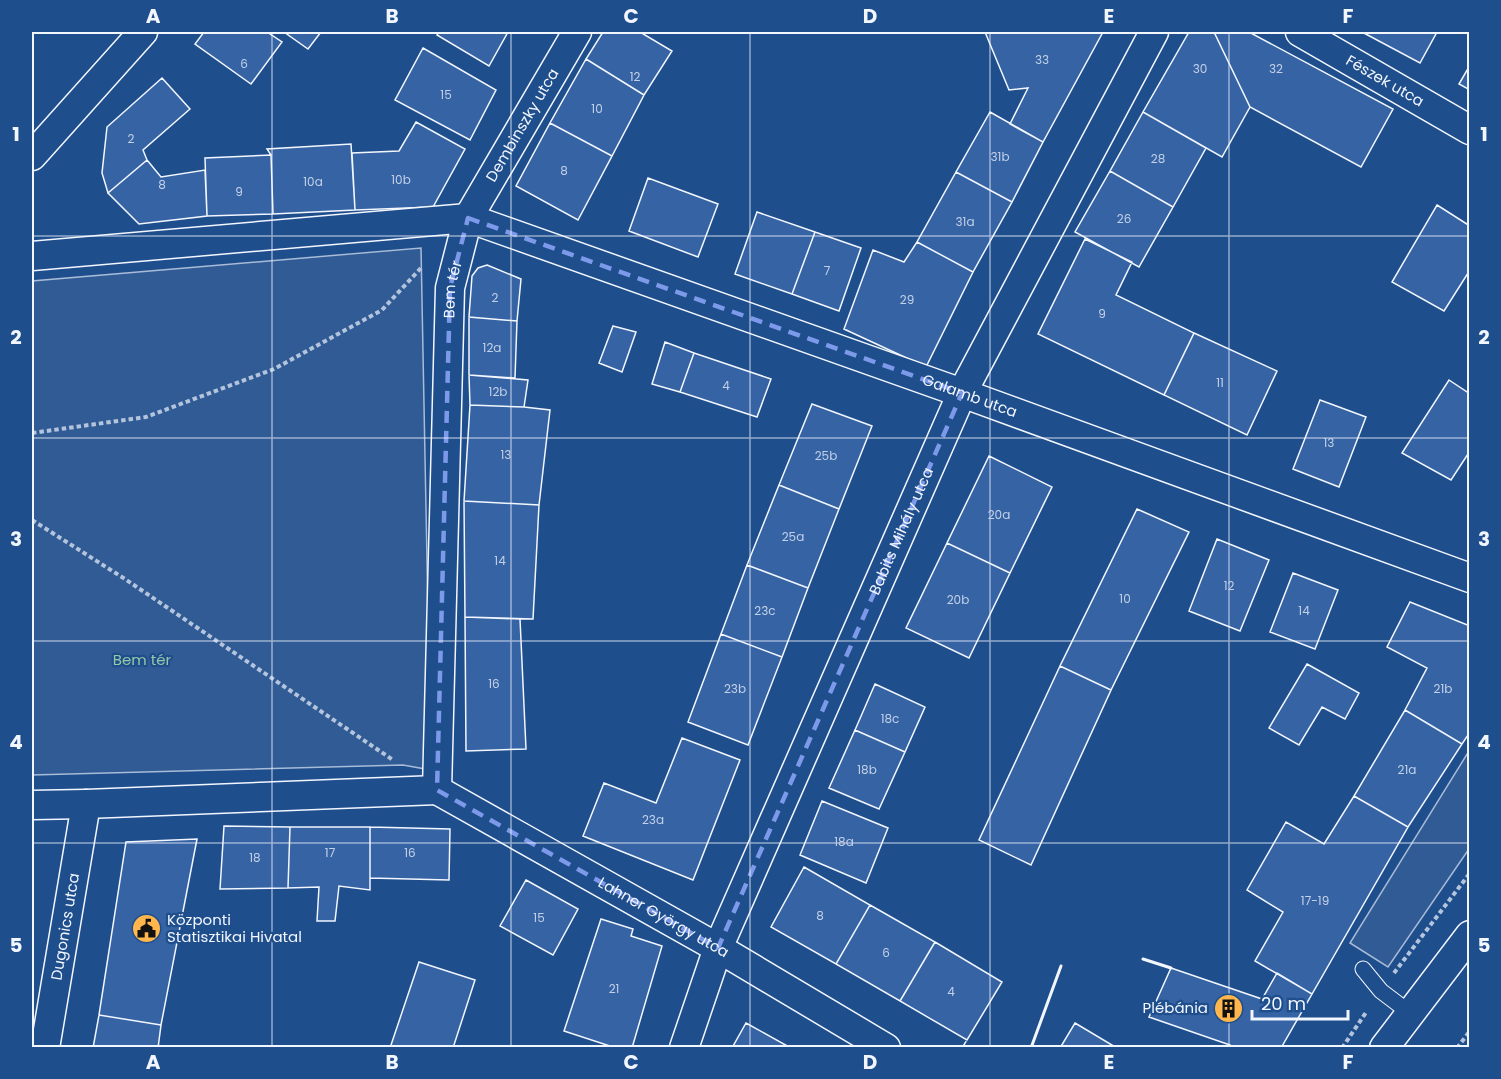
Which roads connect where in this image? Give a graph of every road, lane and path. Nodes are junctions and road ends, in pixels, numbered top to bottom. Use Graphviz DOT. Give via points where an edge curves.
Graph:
graph roads {
  1 [pos="143,32"];
  2 [pos="577,32"];
  3 [pos="1154,32"];
  4 [pos="1300,32"];
  5 [pos="1470,130"];
  6 [pos="32,156"];
  7 [pos="468,218"];
  8 [pos="32,256"];
  9 [pos="429,260"];
  10 [pos="962,393"];
  11 [pos="32,433"];
  12 [pos="32,520"];
  13 [pos="1470,578"];
  14 [pos="397,763"];
  15 [pos="437,790"];
  16 [pos="32,804"];
  17 [pos="86,804"];
  18 [pos="1470,873"];
  19 [pos="1470,936"];
  20 [pos="718,948"];
  21 [pos="1363,969"];
  22 [pos="1381,991"];
  23 [pos="1410,1013"];
  24 [pos="1470,1031"];
  25 [pos="45,1047"];
  26 [pos="684,1047"];
  27 [pos="886,1047"];
  28 [pos="1342,1047"];
  29 [pos="1384,1047"];
  30 [pos="1457,1047"];
  1 -- 6 [label="street"];
  2 -- 7 [label="street, Dembinszky utca"];
  3 -- 10 [label="street, Babits Mihály utca"];
  4 -- 5 [label="street, Fészek utca"];
  7 -- 8 [label="street"];
  7 -- 10 [label="street, Galamb utca"];
  7 -- 15 [label="street, Bem tér" via="450,288"];
  9 -- 11 [label="path" via="382,310 274,369 146,417"];
  10 -- 13 [label="street, Galamb utca"];
  10 -- 20 [label="street, Babits Mihály utca"];
  12 -- 14 [label="path"];
  15 -- 17 [label="street"];
  15 -- 20 [label="street, Lahner György utca"];
  16 -- 17 [label="street"];
  17 -- 25 [label="street, Dugonics utca"];
  18 -- 22 [label="path"];
  19 -- 23 [label="street"];
  20 -- 26 [label="street, Babits Mihály utca"];
  20 -- 27 [label="street, Lahner György utca"];
  21 -- 22 [label="lane"];
  22 -- 23 [label="lane"];
  22 -- 28 [label="path"];
  23 -- 29 [label="street"];
  24 -- 30 [label="path"];
}
